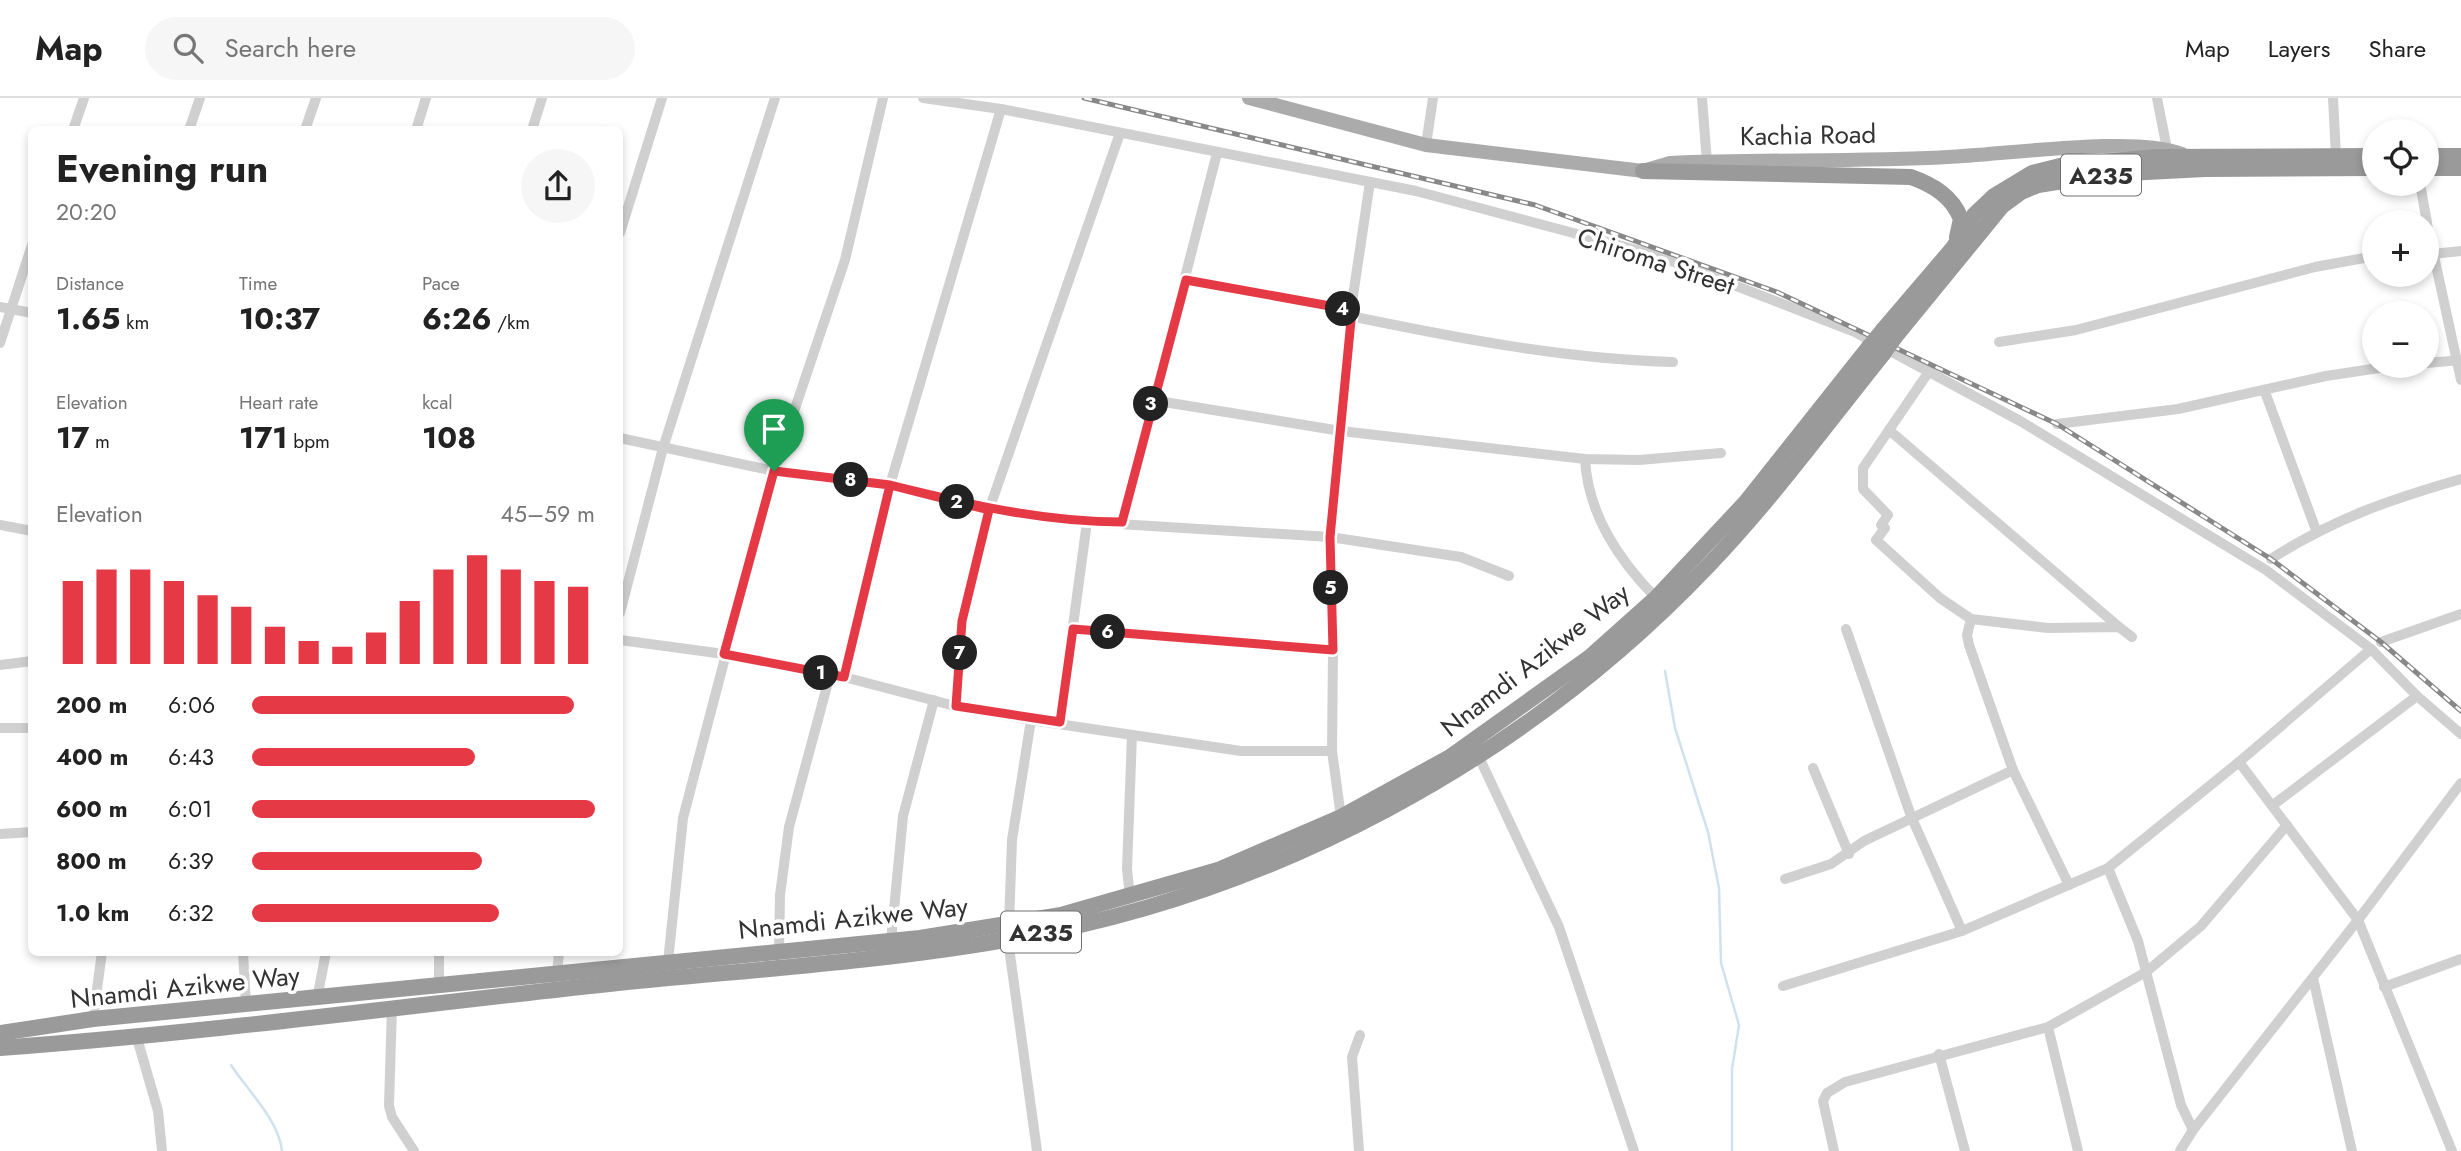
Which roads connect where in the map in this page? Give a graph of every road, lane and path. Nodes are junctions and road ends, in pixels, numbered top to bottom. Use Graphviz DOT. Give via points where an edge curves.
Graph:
graph roads {
  1 [pos="84,98"];
  2 [pos="200,98"];
  3 [pos="316,98"];
  4 [pos="426,98"];
  5 [pos="542,98"];
  6 [pos="662,98"];
  7 [pos="775,98"];
  8 [pos="883,98"];
  9 [pos="923,98"];
  10 [pos="1249,98"];
  11 [pos="1433,98"];
  12 [pos="1702,98"];
  13 [pos="2157,98"];
  14 [pos="2333,98"];
  15 [pos="1001,109"];
  16 [pos="74,126"];
  17 [pos="190,126"];
  18 [pos="306,126"];
  19 [pos="417,126"];
  20 [pos="534,126"];
  21 [pos="1120,133"];
  22 [pos="1426,145"];
  23 [pos="2167,149"];
  24 [pos="1217,153"];
  25 [pos="2187,156"];
  26 [pos="2336,156"];
  27 [pos="2362,156"];
  28 [pos="2439,156"];
  29 [pos="2461,156"];
  30 [pos="1707,162"];
  31 [pos="2362,168"];
  32 [pos="2439,168"];
  33 [pos="2461,168"];
  34 [pos="1643,172"];
  35 [pos="1370,181"];
  36 [pos="623,223"];
  37 [pos="1953,248"];
  38 [pos="2439,249"];
  39 [pos="2461,251"];
  40 [pos="28,254"];
  41 [pos="2362,258"];
  42 [pos="1186,280"];
  43 [pos="2439,283"];
  44 [pos="4,308"];
  45 [pos="28,312"];
  46 [pos="1351,313"];
  47 [pos="1889,333"];
  48 [pos="1999,342"];
  49 [pos="0,343"];
  50 [pos="1876,350"];
  51 [pos="2459,360"];
  52 [pos="1672,362"];
  53 [pos="2439,362"];
  54 [pos="1930,370"];
  55 [pos="2362,371"];
  56 [pos="2461,380"];
  57 [pos="2264,392"];
  58 [pos="1152,400"];
  59 [pos="2057,424"];
  60 [pos="1889,429"];
  61 [pos="1341,431"];
  62 [pos="623,439"];
  63 [pos="663,448"];
  64 [pos="1721,453"];
  65 [pos="1585,459"];
  66 [pos="774,471"];
  67 [pos="2461,480"];
  68 [pos="890,485"];
  69 [pos="989,510"];
  70 [pos="1087,522"];
  71 [pos="1122,522"];
  72 [pos="0,526"];
  73 [pos="28,530"];
  74 [pos="2316,530"];
  75 [pos="1330,537"];
  76 [pos="2271,559"];
  77 [pos="1509,576"];
  78 [pos="1656,598"];
  79 [pos="623,601"];
  80 [pos="2461,614"];
  81 [pos="1971,619"];
  82 [pos="2119,627"];
  83 [pos="1073,629"];
  84 [pos="1846,629"];
  85 [pos="2132,637"];
  86 [pos="623,640"];
  87 [pos="2376,645"];
  88 [pos="1333,650"];
  89 [pos="724,654"];
  90 [pos="28,662"];
  91 [pos="0,665"];
  92 [pos="830,675"];
  93 [pos="844,677"];
  94 [pos="2417,696"];
  95 [pos="934,700"];
  96 [pos="956,706"];
  97 [pos="1031,720"];
  98 [pos="1060,722"];
  99 [pos="0,728"];
  100 [pos="28,728"];
  101 [pos="2461,734"];
  102 [pos="1132,735"];
  103 [pos="1332,751"];
  104 [pos="1478,755"];
  105 [pos="2239,762"];
  106 [pos="1813,768"];
  107 [pos="2013,770"];
  108 [pos="2461,783"];
  109 [pos="2273,805"];
  110 [pos="1341,817"];
  111 [pos="1911,817"];
  112 [pos="2287,825"];
  113 [pos="28,832"];
  114 [pos="0,834"];
  115 [pos="1849,854"];
  116 [pos="2108,868"];
  117 [pos="1786,879"];
  118 [pos="2069,885"];
  119 [pos="1130,896"];
  120 [pos="2358,920"];
  121 [pos="1962,931"];
  122 [pos="1009,932"];
  123 [pos="891,941"];
  124 [pos="779,952"];
  125 [pos="101,956"];
  126 [pos="243,956"];
  127 [pos="325,956"];
  128 [pos="439,956"];
  129 [pos="559,956"];
  130 [pos="2461,959"];
  131 [pos="668,962"];
  132 [pos="2146,972"];
  133 [pos="557,974"];
  134 [pos="2313,978"];
  135 [pos="1783,986"];
  136 [pos="439,987"];
  137 [pos="2384,987"];
  138 [pos="317,999"];
  139 [pos="246,1005"];
  140 [pos="392,1007"];
  141 [pos="93,1019"];
  142 [pos="2048,1027"];
  143 [pos="0,1033"];
  144 [pos="1360,1035"];
  145 [pos="137,1038"];
  146 [pos="0,1048"];
  147 [pos="1939,1054"];
  148 [pos="2193,1130"];
  149 [pos="162,1151"];
  150 [pos="415,1151"];
  151 [pos="1037,1151"];
  152 [pos="1359,1151"];
  153 [pos="1634,1151"];
  154 [pos="1834,1151"];
  155 [pos="1965,1151"];
  156 [pos="2078,1151"];
  157 [pos="2180,1151"];
  158 [pos="2352,1151"];
  159 [pos="2452,1151"];
  1 -- 16 [label="street"];
  2 -- 17 [label="street"];
  3 -- 18 [label="street"];
  4 -- 19 [label="street"];
  5 -- 20 [label="street"];
  6 -- 36 [label="street"];
  7 -- 63 [label="street"];
  8 -- 66 [label="street" via="845,260"];
  9 -- 15 [label="street, Chiroma Street"];
  10 -- 22 [label="main road, Kachia Road"];
  11 -- 22 [label="street"];
  12 -- 30 [label="street"];
  13 -- 23 [label="street"];
  14 -- 26 [label="street"];
  15 -- 21 [label="street, Chiroma Street"];
  15 -- 68 [label="street"];
  21 -- 24 [label="street, Chiroma Street"];
  21 -- 69 [label="street"];
  22 -- 34 [label="main road, Kachia Road"];
  23 -- 25 [label="main road, Kachia Road"];
  23 -- 30 [label="main road, Kachia Road"];
  24 -- 35 [label="street, Chiroma Street"];
  24 -- 42 [label="street"];
  25 -- 26 [label="highway, Kachia Road / A235"];
  25 -- 37 [label="highway, Nnamdi Azikwe Way / A235" via="2103,161 2032,173 1994,196 1974,215"];
  26 -- 27 [label="highway, Kachia Road / A235"];
  28 -- 29 [label="highway"];
  30 -- 34 [label="main road, Kachia Road" via="1670,163"];
  31 -- 47 [label="highway, A235" via="2165,170 2075,177 2038,185 2002,206"];
  32 -- 33 [label="highway"];
  34 -- 37 [label="highway" via="1911,177 1941,192 1957,211 1961,225"];
  35 -- 46 [label="street"];
  35 -- 54 [label="street, Chiroma Street" via="1656,255 1855,332"];
  37 -- 47 [label="highway, Nnamdi Azikwe Way / A235"];
  38 -- 39 [label="street"];
  40 -- 44 [label="street"];
  41 -- 48 [label="street" via="2076,330"];
  42 -- 46 [label="street"];
  42 -- 58 [label="street"];
  43 -- 51 [label="street"];
  44 -- 45 [label="street"];
  44 -- 49 [label="street"];
  46 -- 52 [label="street" via="1486,343 1622,361"];
  46 -- 61 [label="street"];
  47 -- 50 [label="highway, Nnamdi Azikwe Way / A235, bridge"];
  50 -- 78 [label="highway, Nnamdi Azikwe Way / A235" via="1746,502"];
  50 -- 104 [label="highway, Nnamdi Azikwe Way / A235" via="1756,513 1684,590 1565,695"];
  51 -- 53 [label="street"];
  51 -- 56 [label="street"];
  54 -- 60 [label="street"];
  54 -- 87 [label="street, Chiroma Street" via="2266,570"];
  55 -- 57 [label="street"];
  57 -- 59 [label="street" via="2178,409"];
  57 -- 74 [label="street"];
  58 -- 61 [label="street"];
  58 -- 71 [label="street"];
  60 -- 81 [label="street" via="1861,478 1863,489 1888,515 1876,540 1931,591"];
  60 -- 82 [label="street"];
  61 -- 65 [label="street"];
  61 -- 75 [label="street"];
  62 -- 63 [label="street"];
  63 -- 66 [label="street"];
  63 -- 79 [label="street"];
  64 -- 65 [label="street"];
  65 -- 78 [label="street" via="1592,500 1608,538"];
  66 -- 68 [label="street"];
  66 -- 89 [label="street"];
  67 -- 74 [label="street" via="2394,498"];
  68 -- 69 [label="street"];
  68 -- 93 [label="street"];
  69 -- 70 [label="street"];
  69 -- 96 [label="street" via="962,621"];
  70 -- 71 [label="street"];
  70 -- 83 [label="street"];
  71 -- 75 [label="street"];
  72 -- 73 [label="street"];
  74 -- 76 [label="street"];
  75 -- 77 [label="street" via="1461,557"];
  75 -- 88 [label="street"];
  78 -- 110 [label="highway, Nnamdi Azikwe Way / A235" via="1590,657 1513,715 1450,757"];
  80 -- 87 [label="street"];
  81 -- 82 [label="street" via="2048,628"];
  81 -- 107 [label="street" via="1969,645"];
  82 -- 85 [label="street"];
  83 -- 88 [label="street"];
  83 -- 98 [label="street"];
  84 -- 111 [label="street"];
  86 -- 89 [label="street"];
  87 -- 94 [label="street, Chiroma Street"];
  87 -- 105 [label="street"];
  88 -- 103 [label="street"];
  89 -- 92 [label="street"];
  89 -- 131 [label="street" via="683,818"];
  90 -- 91 [label="street"];
  92 -- 93 [label="street"];
  92 -- 124 [label="street" via="789,827 780,895"];
  93 -- 95 [label="street"];
  94 -- 101 [label="street, Chiroma Street"];
  94 -- 109 [label="street"];
  95 -- 96 [label="street"];
  95 -- 123 [label="street" via="903,816"];
  96 -- 97 [label="street"];
  97 -- 98 [label="street"];
  97 -- 122 [label="street" via="1012,840"];
  98 -- 102 [label="street"];
  99 -- 100 [label="street"];
  102 -- 103 [label="street" via="1241,751"];
  102 -- 119 [label="street"];
  103 -- 110 [label="street"];
  104 -- 122 [label="highway, Nnamdi Azikwe Way / A235" via="1379,814 1262,868 1131,913"];
  104 -- 153 [label="street" via="1559,927"];
  105 -- 109 [label="street"];
  105 -- 116 [label="street"];
  106 -- 115 [label="street"];
  107 -- 111 [label="street"];
  107 -- 118 [label="street"];
  108 -- 120 [label="street"];
  109 -- 112 [label="street"];
  110 -- 119 [label="highway, Nnamdi Azikwe Way / A235" via="1218,870"];
  111 -- 115 [label="street"];
  111 -- 121 [label="street"];
  112 -- 120 [label="street"];
  112 -- 132 [label="street" via="2201,926"];
  113 -- 114 [label="street"];
  115 -- 117 [label="street"];
  116 -- 118 [label="street"];
  116 -- 132 [label="street"];
  118 -- 121 [label="street"];
  119 -- 122 [label="highway, Nnamdi Azikwe Way / A235"];
  120 -- 134 [label="street"];
  120 -- 137 [label="street"];
  121 -- 135 [label="street"];
  122 -- 123 [label="highway, Nnamdi Azikwe Way / A235"];
  122 -- 140 [label="highway, Nnamdi Azikwe Way / A235"];
  122 -- 151 [label="street"];
  123 -- 124 [label="highway, Nnamdi Azikwe Way / A235"];
  124 -- 131 [label="highway, Nnamdi Azikwe Way / A235"];
  125 -- 141 [label="street"];
  126 -- 139 [label="street"];
  127 -- 138 [label="street"];
  128 -- 136 [label="street"];
  129 -- 133 [label="street"];
  130 -- 137 [label="street"];
  131 -- 133 [label="highway, Nnamdi Azikwe Way / A235"];
  132 -- 142 [label="street"];
  132 -- 148 [label="street" via="2181,1105"];
  133 -- 136 [label="highway, Nnamdi Azikwe Way / A235"];
  134 -- 148 [label="street"];
  134 -- 158 [label="street"];
  136 -- 138 [label="highway, Nnamdi Azikwe Way / A235"];
  137 -- 159 [label="street"];
  138 -- 139 [label="highway, Nnamdi Azikwe Way / A235"];
  139 -- 141 [label="highway, Nnamdi Azikwe Way / A235"];
  140 -- 145 [label="highway, Nnamdi Azikwe Way / A235"];
  140 -- 150 [label="street" via="389,1106"];
  141 -- 143 [label="highway, Nnamdi Azikwe Way / A235"];
  142 -- 147 [label="street"];
  142 -- 156 [label="street"];
  144 -- 152 [label="street" via="1352,1057"];
  145 -- 146 [label="highway, Nnamdi Azikwe Way / A235"];
  145 -- 149 [label="street" via="158,1111"];
  147 -- 154 [label="street" via="1845,1082 1826,1093 1824,1115"];
  147 -- 155 [label="street"];
  148 -- 157 [label="street"];
}
